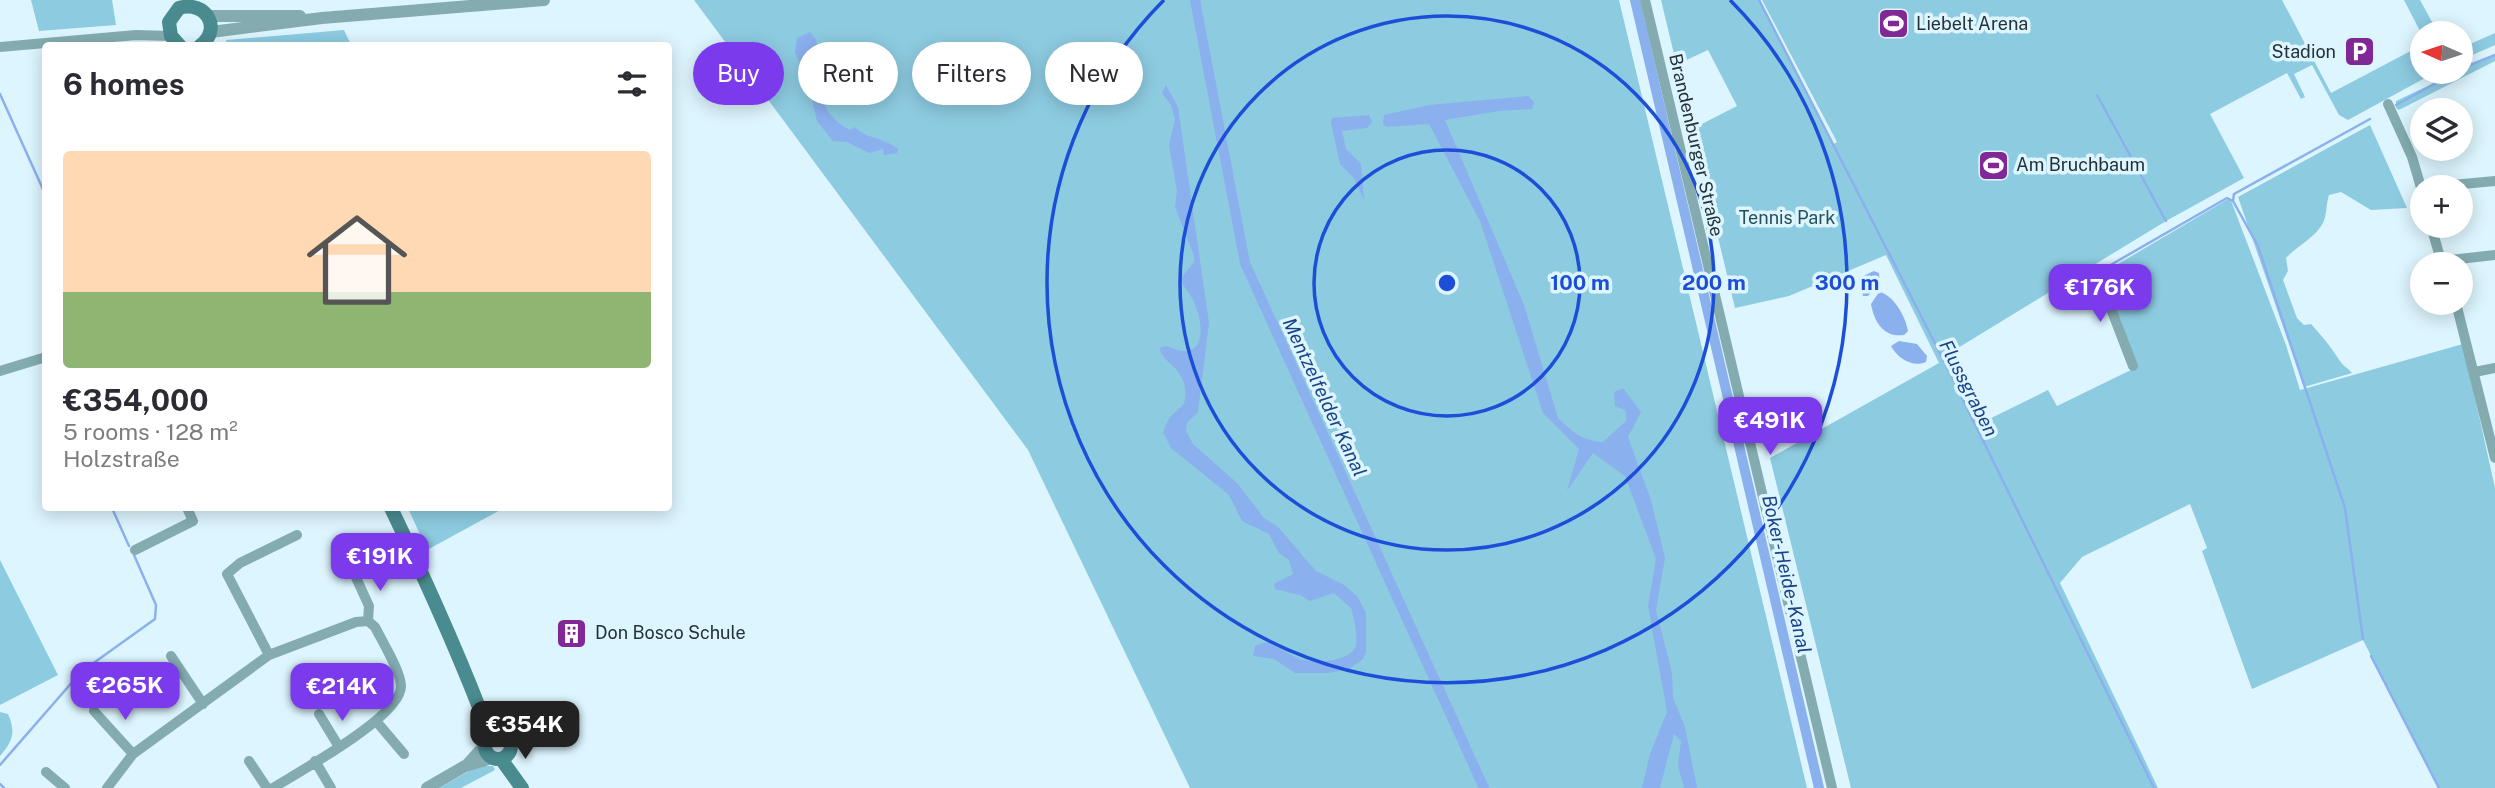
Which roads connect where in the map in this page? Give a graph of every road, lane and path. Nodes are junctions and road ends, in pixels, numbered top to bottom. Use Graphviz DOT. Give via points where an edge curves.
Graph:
graph roads {
  1 [pos="544,0"];
  2 [pos="1645,0"];
  3 [pos="186,3"];
  4 [pos="209,16"];
  5 [pos="322,18"];
  6 [pos="172,23"];
  7 [pos="206,41"];
  8 [pos="86,42"];
  9 [pos="42,45"];
  10 [pos="0,47"];
  11 [pos="2388,104"];
  12 [pos="2418,175"];
  13 [pos="2495,181"];
  14 [pos="2473,183"];
  15 [pos="2495,255"];
  16 [pos="2473,258"];
  17 [pos="2095,270"];
  18 [pos="2459,315"];
  19 [pos="42,358"];
  20 [pos="2133,366"];
  21 [pos="2495,369"];
  22 [pos="0,371"];
  23 [pos="2475,372"];
  24 [pos="2495,458"];
  25 [pos="188,511"];
  26 [pos="392,511"];
  27 [pos="297,535"];
  28 [pos="135,550"];
  29 [pos="353,571"];
  30 [pos="368,621"];
  31 [pos="269,655"];
  32 [pos="171,656"];
  33 [pos="203,704"];
  34 [pos="94,711"];
  35 [pos="320,714"];
  36 [pos="376,721"];
  37 [pos="339,747"];
  38 [pos="496,747"];
  39 [pos="133,754"];
  40 [pos="404,754"];
  41 [pos="249,761"];
  42 [pos="315,761"];
  43 [pos="46,772"];
  44 [pos="519,783"];
  45 [pos="65,788"];
  46 [pos="108,788"];
  47 [pos="267,788"];
  48 [pos="273,788"];
  49 [pos="331,788"];
  50 [pos="427,788"];
  51 [pos="1832,788"];
  1 -- 5 [label="street"];
  2 -- 51 [label="street, Brandenburger Straße"];
  3 -- 4 [label="main road" via="202,8"];
  3 -- 6 [label="main road"];
  4 -- 5 [label="street"];
  4 -- 7 [label="main road"];
  5 -- 7 [label="street"];
  6 -- 8 [label="street" via="136,35"];
  9 -- 10 [label="street"];
  11 -- 12 [label="street"];
  13 -- 14 [label="street"];
  15 -- 16 [label="street"];
  17 -- 20 [label="street"];
  18 -- 23 [label="street"];
  19 -- 22 [label="street"];
  21 -- 23 [label="street"];
  23 -- 24 [label="street"];
  25 -- 28 [label="street" via="193,521"];
  26 -- 38 [label="main road"];
  27 -- 31 [label="street" via="227,574"];
  29 -- 30 [label="street" via="369,606"];
  30 -- 31 [label="street"];
  30 -- 36 [label="street" via="375,627 401,687 398,697"];
  31 -- 33 [label="street"];
  32 -- 33 [label="street"];
  33 -- 39 [label="street"];
  34 -- 39 [label="street"];
  35 -- 37 [label="street"];
  36 -- 37 [label="street"];
  36 -- 40 [label="street"];
  37 -- 42 [label="street"];
  38 -- 44 [label="main road"];
  38 -- 50 [label="street"];
  39 -- 46 [label="street"];
  41 -- 47 [label="street"];
  42 -- 48 [label="street"];
  42 -- 49 [label="street"];
  43 -- 45 [label="street"];
}
